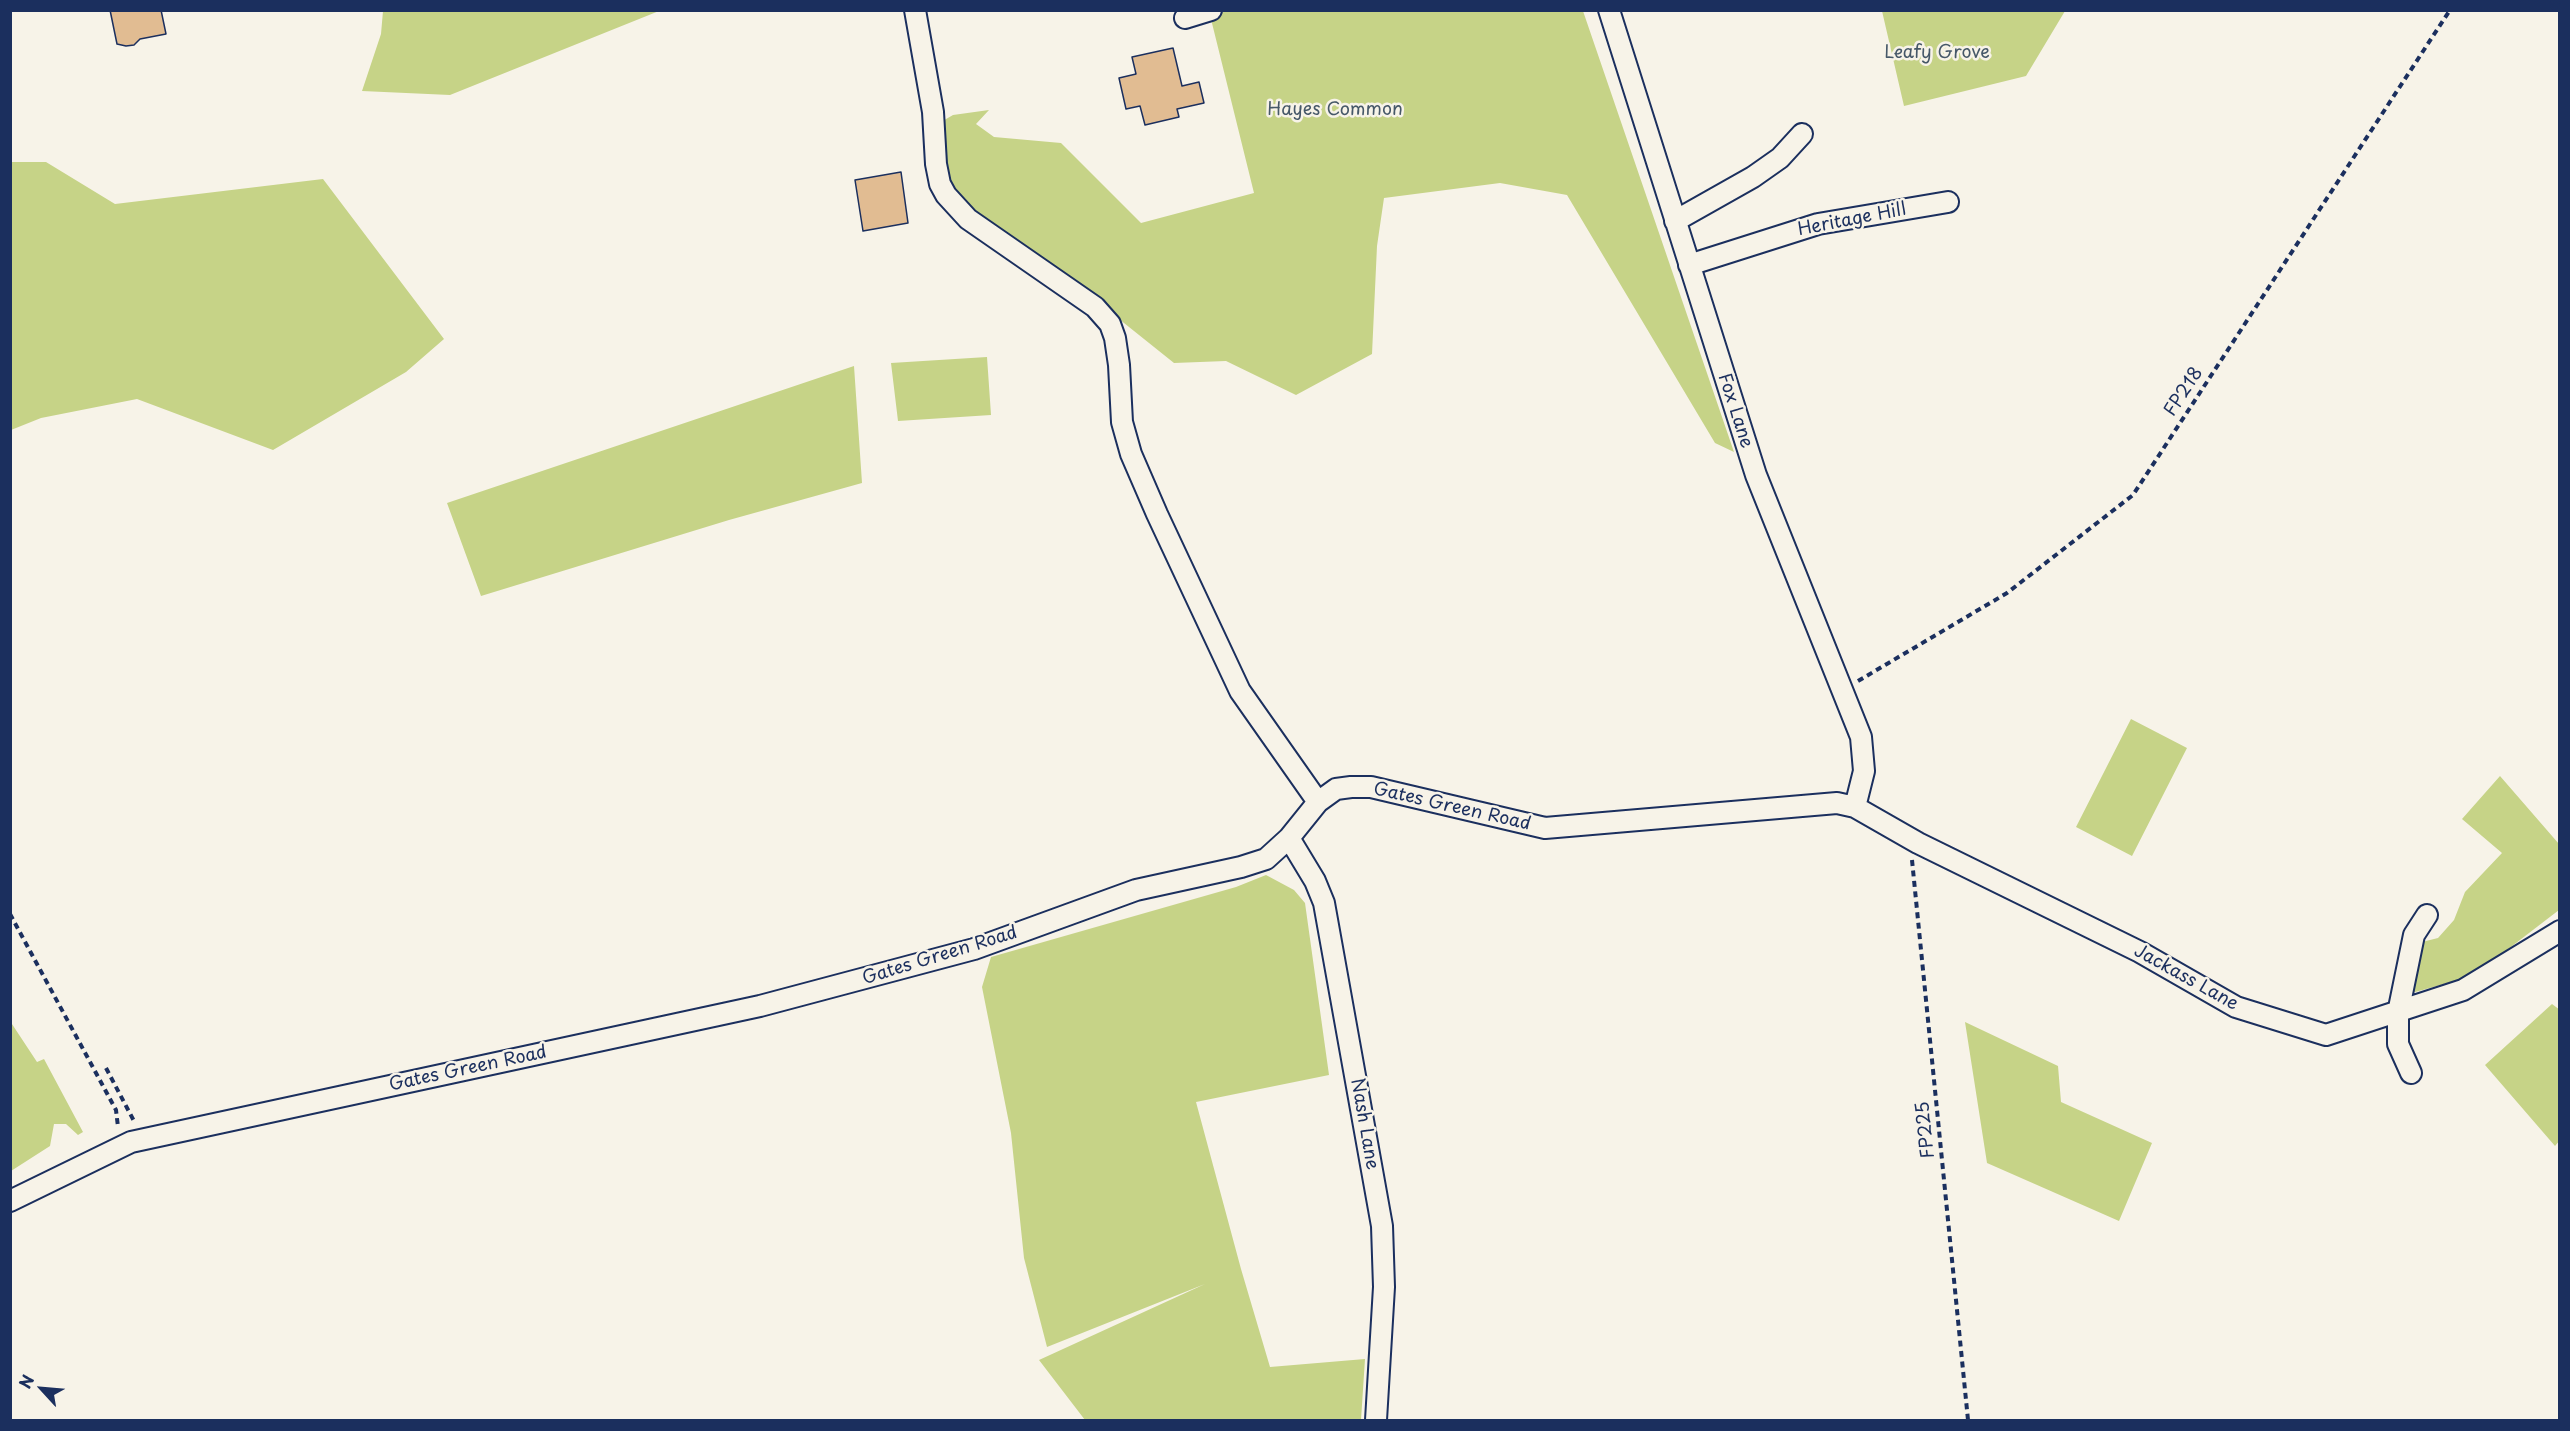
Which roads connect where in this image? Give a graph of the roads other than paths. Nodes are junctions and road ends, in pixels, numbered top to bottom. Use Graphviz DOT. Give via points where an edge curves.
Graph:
graph roads {
  1 [pos="915,10"];
  2 [pos="1211,10"];
  3 [pos="1609,10"];
  4 [pos="1185,18"];
  5 [pos="1802,134"];
  6 [pos="1948,202"];
  7 [pos="1675,221"];
  8 [pos="1689,265"];
  9 [pos="1318,802"];
  10 [pos="1855,807"];
  11 [pos="1289,838"];
  12 [pos="2427,915"];
  13 [pos="2559,931"];
  14 [pos="2398,1013"];
  15 [pos="2411,1073"];
  16 [pos="10,1201"];
  17 [pos="1376,1420"];
  1 -- 9 [label="street" via="933,112 936,164 945,195 968,219 1095,307 1110,324 1119,365 1122,422 1157,514 1240,691"];
  2 -- 4 [label="street"];
  3 -- 7 [label="street, Fox Lane"];
  5 -- 7 [label="street" via="1780,158 1754,177"];
  6 -- 8 [label="street, Heritage Hill" via="1818,224"];
  7 -- 8 [label="street, Fox Lane"];
  8 -- 10 [label="street, Fox Lane" via="1756,475 1861,737 1864,771"];
  9 -- 10 [label="street, Gates Green Road" via="1336,789 1371,787 1545,828 1837,803"];
  9 -- 11 [label="street, Gates Green Road"];
  10 -- 14 [label="street, Jackass Lane" via="2140,952 2236,1007 2326,1035"];
  11 -- 16 [label="street, Gates Green Road" via="1266,859 1136,890 974,950 760,1006 135,1142"];
  11 -- 17 [label="street, Nash Lane" via="1316,881 1323,903 1382,1226 1384,1287"];
  12 -- 14 [label="street" via="2414,935"];
  13 -- 14 [label="street, Jackass Lane" via="2463,990"];
  14 -- 15 [label="street" via="2398,1044"];
}
